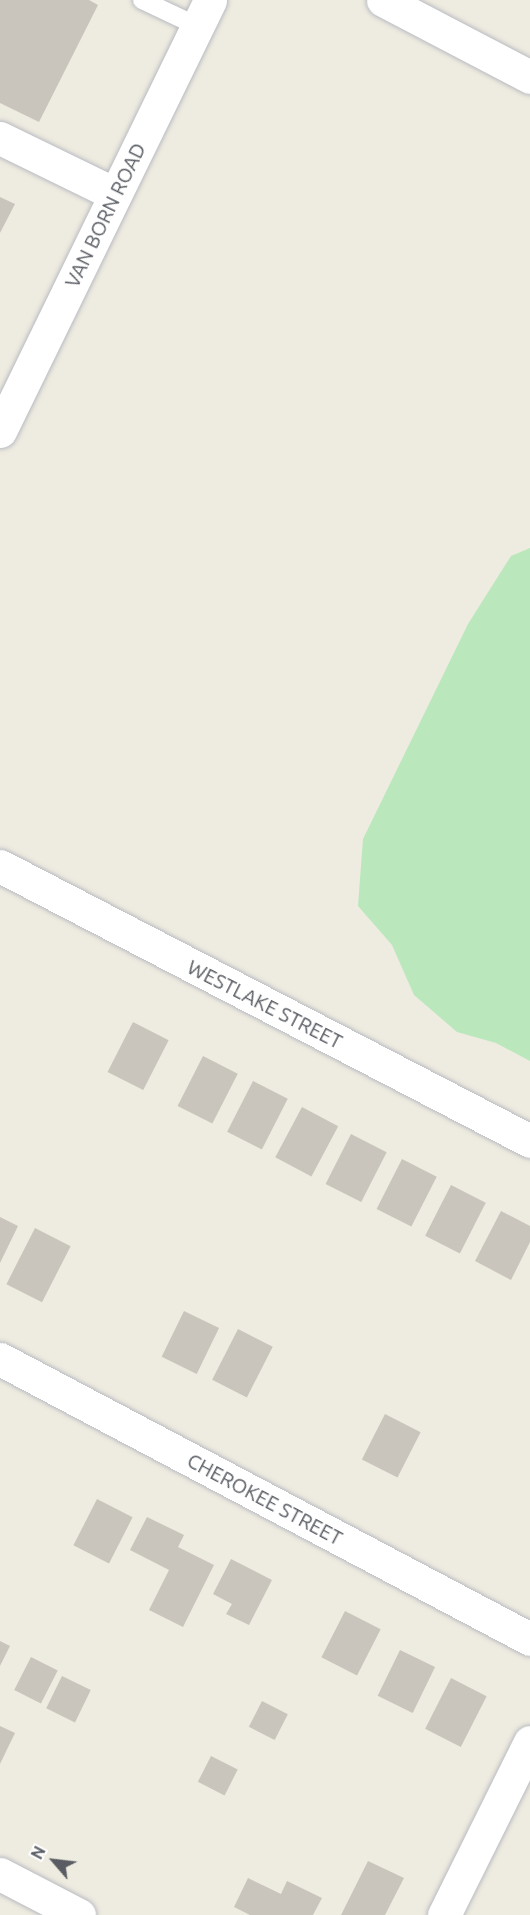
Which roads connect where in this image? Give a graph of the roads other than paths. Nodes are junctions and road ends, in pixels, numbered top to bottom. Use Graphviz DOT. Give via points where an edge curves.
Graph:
graph roads {
  1 [pos="142,0"];
  2 [pos="383,0"];
  3 [pos="204,13"];
  4 [pos="530,77"];
  5 [pos="0,138"];
  6 [pos="115,194"];
  7 [pos="0,431"];
  8 [pos="0,866"];
  9 [pos="530,1141"];
  10 [pos="0,1359"];
  11 [pos="530,1639"];
  12 [pos="530,1742"];
  13 [pos="0,1874"];
  14 [pos="79,1915"];
  15 [pos="444,1915"];
  1 -- 3 [label="lane"];
  2 -- 4 [label="street"];
  3 -- 6 [label="street, VAN BORN ROAD"];
  5 -- 6 [label="street"];
  6 -- 7 [label="street, VAN BORN ROAD"];
  8 -- 9 [label="street, WESTLAKE STREET"];
  10 -- 11 [label="street, CHEROKEE STREET"];
  12 -- 15 [label="street"];
  13 -- 14 [label="street"];
}
